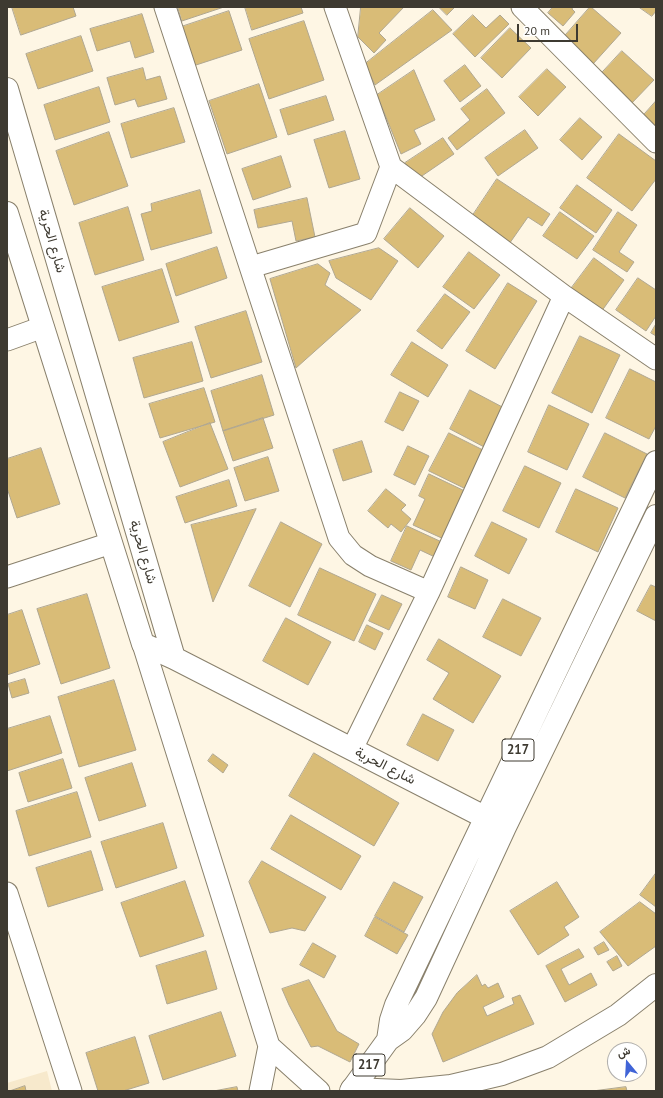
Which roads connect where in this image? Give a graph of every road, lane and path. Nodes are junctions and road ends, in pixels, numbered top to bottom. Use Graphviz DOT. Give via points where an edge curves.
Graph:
graph roads {
  1 [pos="165,7"];
  2 [pos="335,7"];
  3 [pos="522,7"];
  4 [pos="7,89"];
  5 [pos="656,142"];
  6 [pos="391,167"];
  7 [pos="7,213"];
  8 [pos="251,267"];
  9 [pos="564,296"];
  10 [pos="44,327"];
  11 [pos="7,340"];
  12 [pos="656,359"];
  13 [pos="656,462"];
  14 [pos="656,516"];
  15 [pos="111,543"];
  16 [pos="7,577"];
  17 [pos="429,592"];
  18 [pos="143,644"];
  19 [pos="174,658"];
  20 [pos="352,749"];
  21 [pos="496,822"];
  22 [pos="7,892"];
  23 [pos="656,985"];
  24 [pos="268,1046"];
  25 [pos="352,1090"];
  26 [pos="71,1091"];
  27 [pos="260,1091"];
  28 [pos="319,1091"];
  1 -- 8 [label="street"];
  2 -- 6 [label="street"];
  3 -- 5 [label="street"];
  4 -- 19 [label="main road, شارع الحرية"];
  6 -- 8 [label="street" via="366,233"];
  6 -- 9 [label="street"];
  7 -- 10 [label="main road, شارع الحرية"];
  8 -- 17 [label="street" via="339,538 353,555 370,566"];
  9 -- 12 [label="street"];
  9 -- 17 [label="street"];
  10 -- 11 [label="street"];
  10 -- 15 [label="main road, شارع الحرية"];
  13 -- 21 [label="main road, 217"];
  14 -- 21 [label="main road, 217"];
  15 -- 16 [label="street"];
  15 -- 18 [label="main road, شارع الحرية"];
  17 -- 20 [label="street"];
  18 -- 19 [label="main road"];
  18 -- 24 [label="street, شارع الحرية"];
  19 -- 20 [label="main road, شارع الحرية"];
  20 -- 21 [label="main road, شارع الحرية"];
  21 -- 25 [label="main road, 217" via="426,998 402,1030 388,1040"];
  22 -- 26 [label="street"];
  23 -- 25 [label="main road" via="618,1015 548,1058 502,1074 451,1086 401,1091"];
  24 -- 27 [label="street"];
  24 -- 28 [label="street"];
}
